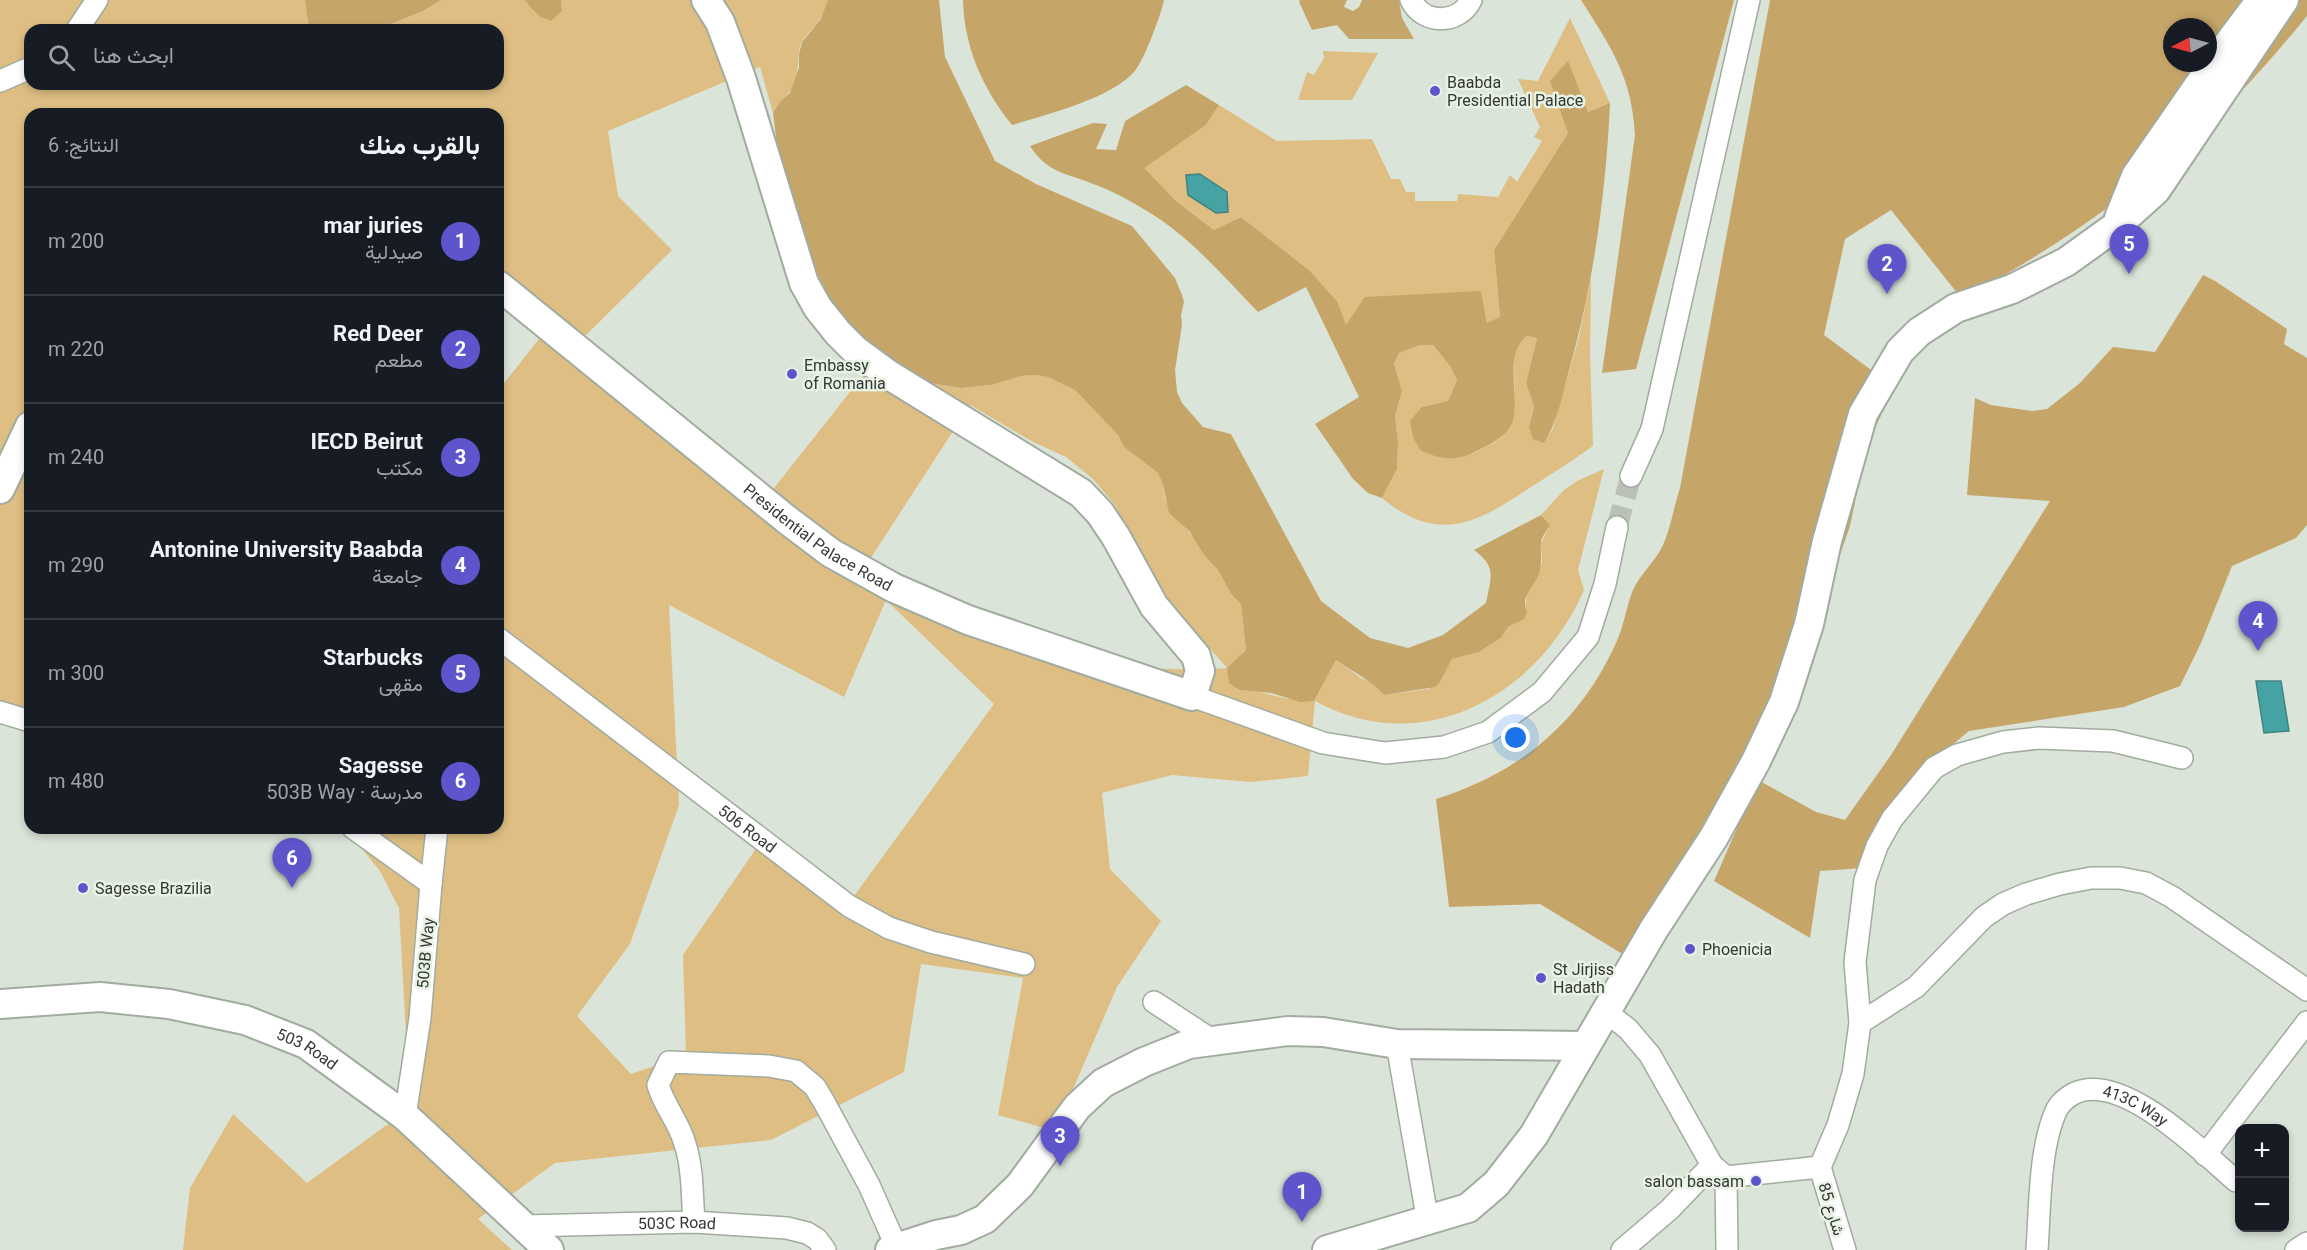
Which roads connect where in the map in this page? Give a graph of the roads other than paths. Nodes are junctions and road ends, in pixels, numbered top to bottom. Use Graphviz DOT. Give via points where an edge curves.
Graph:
graph roads {
  1 [pos="96,0"];
  2 [pos="706,0"];
  3 [pos="1411,0"];
  4 [pos="1471,0"];
  5 [pos="1749,0"];
  6 [pos="2261,0"];
  7 [pos="2284,0"];
  8 [pos="81,24"];
  9 [pos="24,71"];
  10 [pos="0,81"];
  11 [pos="2116,226"];
  12 [pos="504,290"];
  13 [pos="24,444"];
  14 [pos="1631,476"];
  15 [pos="0,489"];
  16 [pos="1617,527"];
  17 [pos="504,643"];
  18 [pos="1192,696"];
  19 [pos="0,712"];
  20 [pos="24,719"];
  21 [pos="2182,758"];
  22 [pos="361,834"];
  23 [pos="436,834"];
  24 [pos="431,884"];
  25 [pos="1024,963"];
  26 [pos="2307,990"];
  27 [pos="1154,1002"];
  28 [pos="0,1004"];
  29 [pos="1605,1011"];
  30 [pos="2307,1022"];
  31 [pos="1860,1023"];
  32 [pos="1212,1040"];
  33 [pos="1397,1044"];
  34 [pos="1585,1046"];
  35 [pos="405,1116"];
  36 [pos="2205,1155"];
  37 [pos="1820,1167"];
  38 [pos="1719,1171"];
  39 [pos="2235,1180"];
  40 [pos="694,1222"];
  41 [pos="1428,1222"];
  42 [pos="523,1226"];
  43 [pos="2307,1243"];
  44 [pos="893,1249"];
  45 [pos="549,1250"];
  46 [pos="825,1250"];
  47 [pos="1327,1250"];
  48 [pos="1622,1250"];
  49 [pos="1727,1250"];
  50 [pos="1845,1250"];
  51 [pos="2037,1250"];
  52 [pos="2296,1250"];
  1 -- 8 [label="street"];
  2 -- 18 [label="street" via="720,22 741,78 804,283 818,308 855,350 889,375 1081,493 1116,537 1154,606 1196,656 1200,671"];
  3 -- 4 [label="street" via="1424,15 1440,19 1456,16"];
  5 -- 14 [label="street" via="1652,429"];
  6 -- 11 [label="street" via="2136,176"];
  7 -- 11 [label="street" via="2156,190"];
  9 -- 10 [label="street"];
  11 -- 29 [label="street" via="2066,262 2012,289 1935,319 1899,351 1863,414 1827,541 1809,624 1784,702 1714,837"];
  12 -- 18 [label="street, Presidential Palace Road" via="831,553 894,588 968,620"];
  13 -- 15 [label="street"];
  16 -- 18 [label="street" via="1588,637 1542,692 1488,732 1444,747 1385,753 1323,743"];
  17 -- 25 [label="street, 506 Road" via="849,906 889,928"];
  19 -- 20 [label="street"];
  21 -- 31 [label="street" via="2113,741 2038,738 1994,744 1957,755 1934,768 1892,819 1876,846 1865,879 1855,962"];
  22 -- 24 [label="street"];
  23 -- 24 [label="street, 503B Way"];
  24 -- 35 [label="street, 503B Way" via="420,1018"];
  26 -- 31 [label="street" via="2172,897 2146,884 2120,878 2091,878 2026,894 2003,904 1984,917 1916,987"];
  27 -- 32 [label="street"];
  28 -- 35 [label="street, 503 Road" via="100,997 169,1004 245,1020 306,1044"];
  29 -- 34 [label="street"];
  29 -- 38 [label="street" via="1628,1029 1650,1055"];
  30 -- 36 [label="street"];
  31 -- 37 [label="street" via="1853,1074"];
  32 -- 33 [label="street" via="1288,1031 1323,1032"];
  32 -- 44 [label="street" via="1189,1044 1103,1083 1077,1107 1020,1185 985,1219 961,1230"];
  33 -- 34 [label="street"];
  33 -- 41 [label="street"];
  34 -- 41 [label="street" via="1534,1135 1496,1184 1468,1208"];
  35 -- 42 [label="street, 503 Road"];
  36 -- 39 [label="street, 413C Way"];
  36 -- 51 [label="street, 413C Way" via="2164,1120 2112,1092 2082,1090 2066,1098 2049,1129"];
  37 -- 38 [label="street"];
  37 -- 50 [label="street, شارع 85"];
  38 -- 48 [label="street"];
  38 -- 49 [label="street"];
  40 -- 42 [label="street, 503C Road"];
  40 -- 44 [label="street" via="686,1145 658,1085 669,1062 769,1066 796,1071 815,1087 868,1185"];
  40 -- 46 [label="street, 503C Road" via="787,1228 807,1233"];
  41 -- 47 [label="street"];
  42 -- 45 [label="street, 503 Road"];
  43 -- 52 [label="street"];
}
